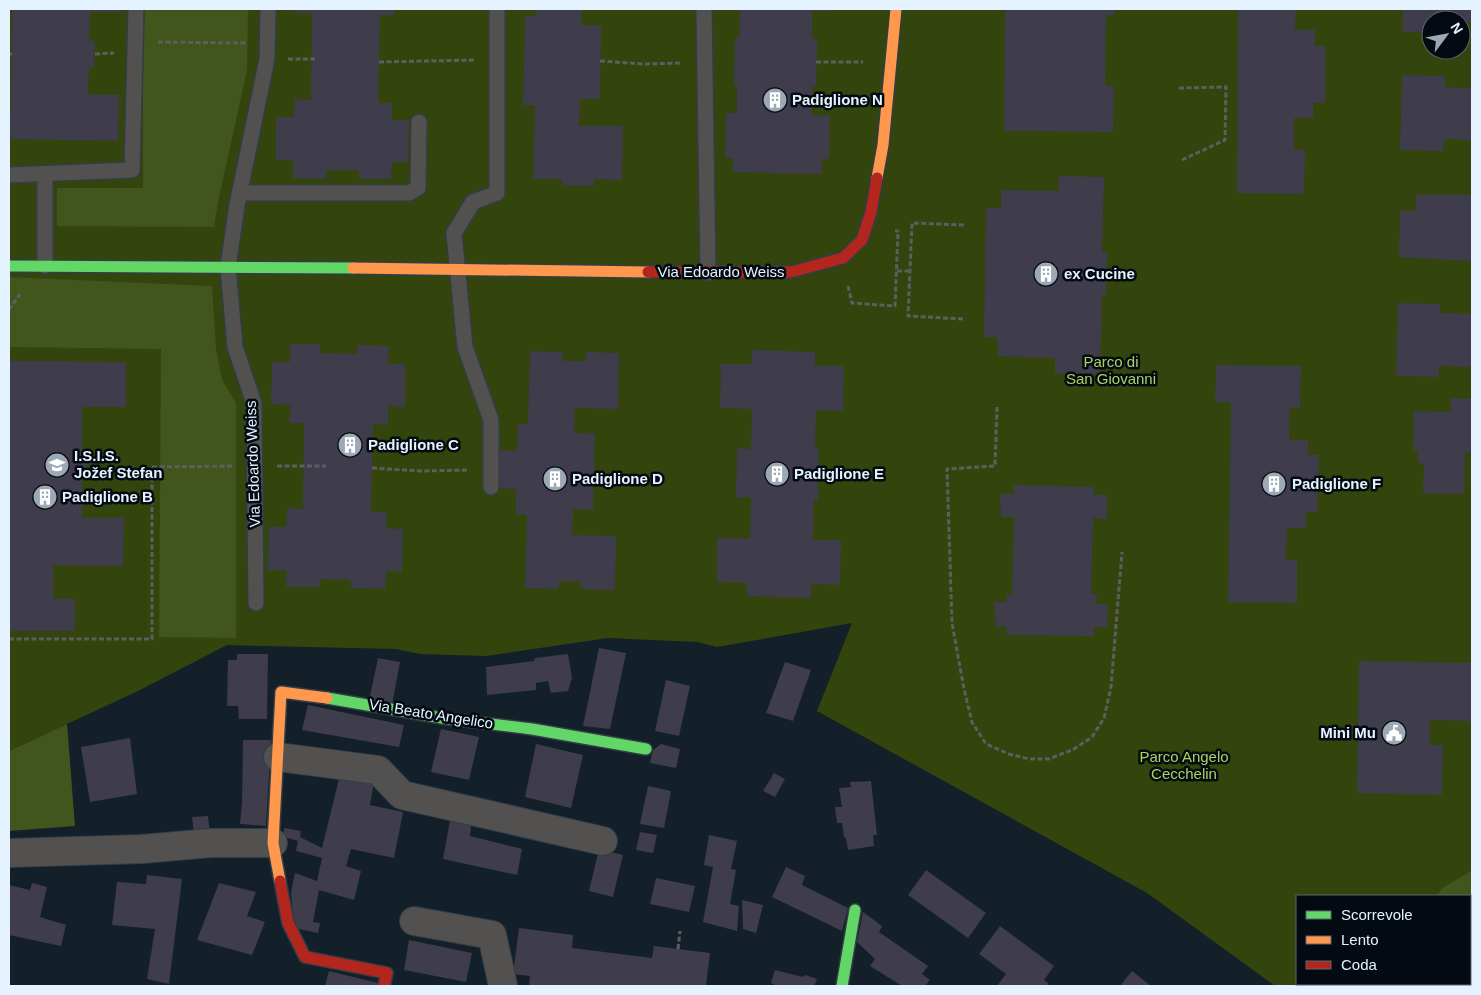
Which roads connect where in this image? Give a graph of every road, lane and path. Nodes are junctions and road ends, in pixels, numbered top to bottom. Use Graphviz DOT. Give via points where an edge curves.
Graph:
graph roads {
  1 [pos="136,9"];
  2 [pos="268,9"];
  3 [pos="497,9"];
  4 [pos="704,9"];
  5 [pos="896,9"];
  6 [pos="153,42"];
  7 [pos="230,42"];
  8 [pos="314,58"];
  9 [pos="290,59"];
  10 [pos="480,60"];
  11 [pos="600,61"];
  12 [pos="379,62"];
  13 [pos="816,62"];
  14 [pos="679,63"];
  15 [pos="892,63"];
  16 [pos="1179,88"];
  17 [pos="419,122"];
  18 [pos="1182,160"];
  19 [pos="45,174"];
  20 [pos="9,175"];
  21 [pos="239,193"];
  22 [pos="965,225"];
  23 [pos="898,231"];
  24 [pos="843,258"];
  25 [pos="9,266"];
  26 [pos="45,266"];
  27 [pos="228,267"];
  28 [pos="457,270"];
  29 [pos="897,271"];
  30 [pos="910,271"];
  31 [pos="708,273"];
  32 [pos="963,319"];
  33 [pos="997,407"];
  34 [pos="217,466"];
  35 [pos="280,466"];
  36 [pos="326,466"];
  37 [pos="372,468"];
  38 [pos="471,470"];
  39 [pos="492,487"];
  40 [pos="1122,552"];
  41 [pos="256,603"];
  42 [pos="9,639"];
  43 [pos="646,749"];
  44 [pos="278,757"];
  45 [pos="603,841"];
  46 [pos="273,843"];
  47 [pos="9,853"];
  48 [pos="855,910"];
  49 [pos="414,921"];
  50 [pos="680,931"];
  51 [pos="678,949"];
  52 [pos="384,986"];
  53 [pos="503,986"];
  54 [pos="842,986"];
  1 -- 19 [label="lane" via="132,170"];
  2 -- 21 [label="lane, Via Edoardo Weiss" via="267,58"];
  3 -- 28 [label="lane" via="497,193 473,202 454,233"];
  4 -- 31 [label="lane"];
  5 -- 15 [label="street, Via Edoardo Weiss"];
  6 -- 7 [label="path"];
  8 -- 9 [label="path"];
  10 -- 12 [label="path"];
  11 -- 14 [label="path"];
  13 -- 15 [label="path"];
  15 -- 24 [label="street, Via Edoardo Weiss" via="883,145 871,212 862,240"];
  16 -- 18 [label="path" via="1226,87 1225,140"];
  17 -- 21 [label="lane" via="418,188 409,193"];
  19 -- 20 [label="lane"];
  19 -- 26 [label="lane"];
  21 -- 27 [label="lane, Via Edoardo Weiss"];
  22 -- 30 [label="path" via="912,223"];
  23 -- 29 [label="path"];
  24 -- 29 [label="path" via="852,303 895,306"];
  24 -- 31 [label="street, Via Edoardo Weiss" via="791,272"];
  25 -- 26 [label="street, Via Edoardo Weiss"];
  26 -- 27 [label="street, Via Edoardo Weiss"];
  27 -- 28 [label="street, Via Edoardo Weiss"];
  27 -- 41 [label="lane, Via Edoardo Weiss" via="235,347 254,403"];
  28 -- 31 [label="street, Via Edoardo Weiss"];
  28 -- 39 [label="lane" via="465,347 491,420"];
  29 -- 30 [label="path"];
  30 -- 32 [label="path" via="908,316"];
  33 -- 40 [label="path" via="995,466 947,469 952,623 972,722 986,744 1029,759 1049,759 1092,737 1104,718 1111,687"];
  34 -- 42 [label="path" via="152,467 152,639"];
  35 -- 36 [label="path"];
  37 -- 38 [label="path"];
  43 -- 44 [label="street, Via Beato Angelico" via="281,692"];
  44 -- 45 [label="street" via="378,770 402,795"];
  44 -- 46 [label="street, Via Beato Angelico"];
  46 -- 47 [label="street" via="211,842 142,849"];
  46 -- 52 [label="street, Via Beato Angelico" via="288,923 304,957 387,973"];
  48 -- 54 [label="street"];
  49 -- 53 [label="street" via="492,935"];
  50 -- 51 [label="path"];
}
